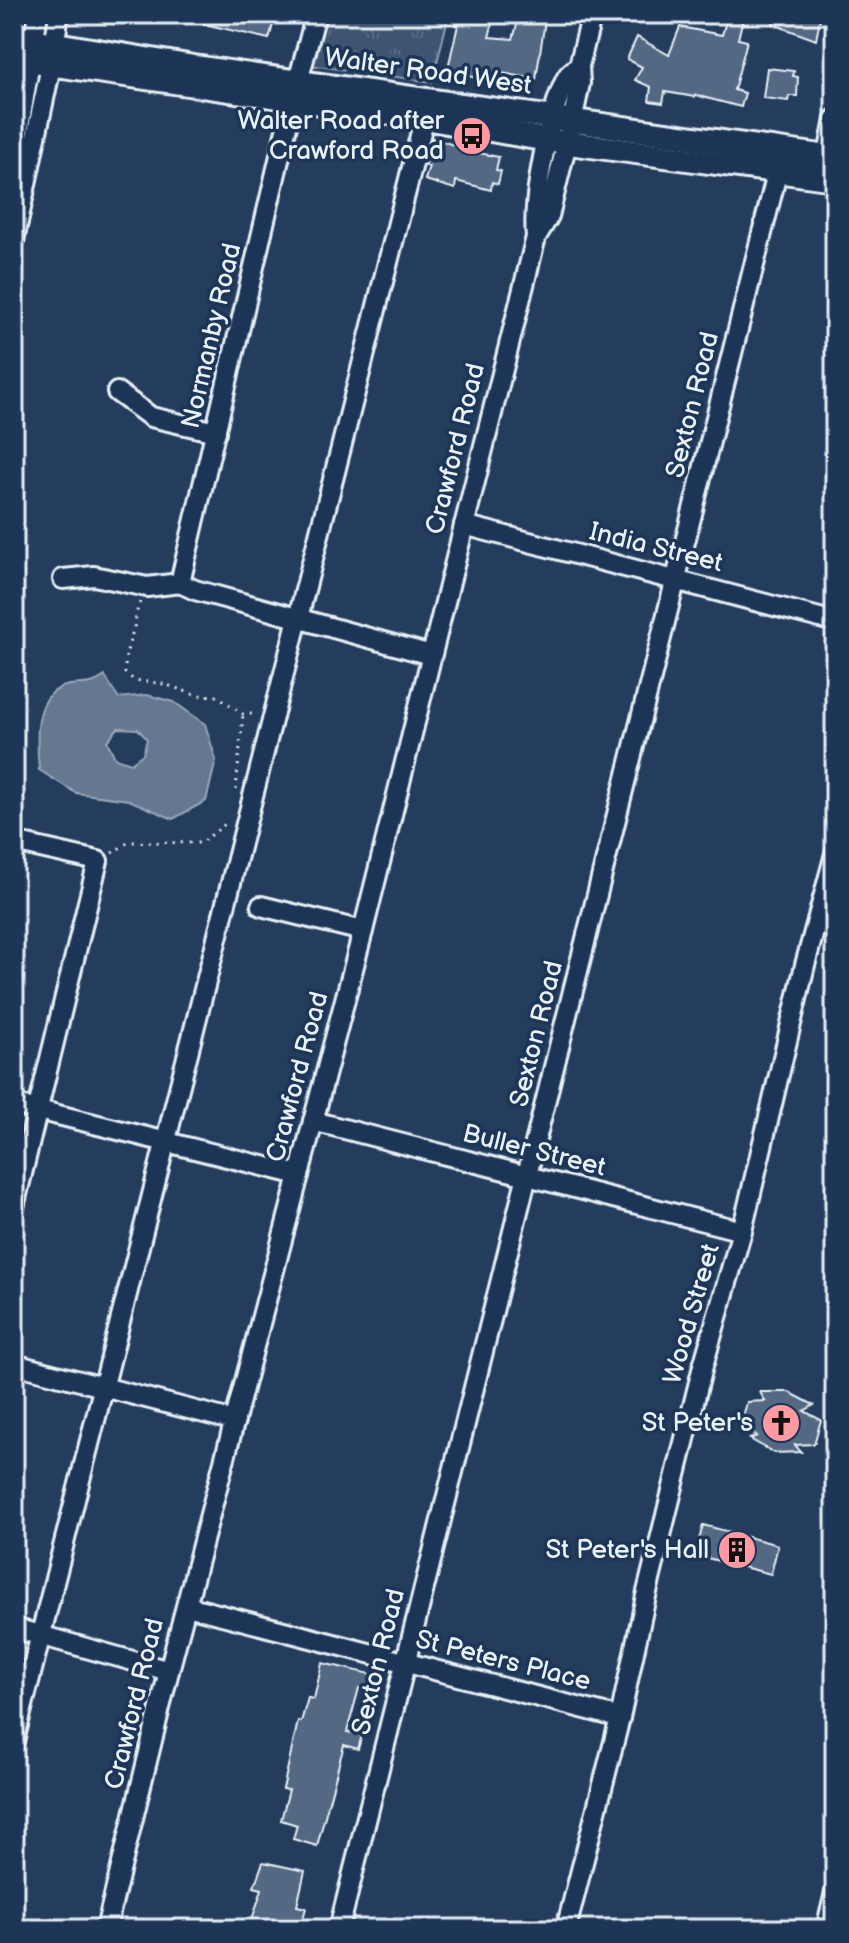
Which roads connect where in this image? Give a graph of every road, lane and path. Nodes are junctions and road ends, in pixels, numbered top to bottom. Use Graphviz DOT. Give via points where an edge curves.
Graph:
graph roads {
  1 [pos="38,14"];
  2 [pos="59,14"];
  3 [pos="316,14"];
  4 [pos="592,14"];
  5 [pos="32,51"];
  6 [pos="295,91"];
  7 [pos="426,110"];
  8 [pos="835,119"];
  9 [pos="560,131"];
  10 [pos="14,157"];
  11 [pos="780,160"];
  12 [pos="830,168"];
  13 [pos="14,241"];
  14 [pos="117,392"];
  15 [pos="216,432"];
  16 [pos="464,525"];
  17 [pos="63,579"];
  18 [pos="677,579"];
  19 [pos="180,583"];
  20 [pos="147,587"];
  21 [pos="298,619"];
  22 [pos="835,622"];
  23 [pos="431,655"];
  24 [pos="273,712"];
  25 [pos="243,714"];
  26 [pos="234,798"];
  27 [pos="232,809"];
  28 [pos="14,842"];
  29 [pos="835,854"];
  30 [pos="98,861"];
  31 [pos="261,906"];
  32 [pos="363,931"];
  33 [pos="14,1104"];
  34 [pos="39,1110"];
  35 [pos="313,1121"];
  36 [pos="166,1141"];
  37 [pos="299,1175"];
  38 [pos="528,1177"];
  39 [pos="14,1207"];
  40 [pos="742,1231"];
  41 [pos="14,1364"];
  42 [pos="103,1388"];
  43 [pos="235,1421"];
  44 [pos="187,1606"];
  45 [pos="14,1628"];
  46 [pos="40,1636"];
  47 [pos="406,1663"];
  48 [pos="169,1671"];
  49 [pos="620,1718"];
  50 [pos="14,1741"];
  51 [pos="835,1893"];
  52 [pos="106,1929"];
  53 [pos="339,1929"];
  54 [pos="566,1929"];
  55 [pos="826,1929"];
  1 -- 5 [label="street"];
  2 -- 5 [label="street"];
  3 -- 6 [label="street, Normanby Road"];
  4 -- 9 [label="street, Crawford Road" via="580,83"];
  5 -- 6 [label="main road, Walter Road West"];
  5 -- 10 [label="street"];
  5 -- 13 [label="street"];
  6 -- 7 [label="main road, Walter Road West"];
  6 -- 15 [label="street, Normanby Road"];
  7 -- 9 [label="main road, Walter Road West"];
  7 -- 21 [label="street"];
  8 -- 12 [label="street"];
  9 -- 11 [label="main road, Walter Road West"];
  9 -- 16 [label="street, Crawford Road" via="549,216 536,237"];
  11 -- 12 [label="main road, Walter Road West"];
  11 -- 18 [label="street, Sexton Road"];
  14 -- 15 [label="street" via="151,417"];
  15 -- 19 [label="street, Normanby Road"];
  16 -- 18 [label="street, India Street"];
  16 -- 23 [label="street, Crawford Road"];
  17 -- 20 [label="street" via="94,576"];
  18 -- 22 [label="street, India Street"];
  18 -- 38 [label="street, Sexton Road"];
  19 -- 20 [label="street"];
  19 -- 21 [label="street"];
  20 -- 25 [label="path" via="134,615 125,673 134,680 218,696"];
  21 -- 23 [label="street"];
  21 -- 24 [label="street"];
  23 -- 32 [label="street, Crawford Road"];
  24 -- 25 [label="path"];
  24 -- 36 [label="street"];
  25 -- 26 [label="path"];
  27 -- 30 [label="path" via="229,821 201,843 129,842"];
  28 -- 30 [label="street"];
  29 -- 40 [label="street, Wood Street"];
  30 -- 34 [label="street"];
  31 -- 32 [label="street"];
  32 -- 35 [label="street, Crawford Road"];
  33 -- 34 [label="street"];
  34 -- 36 [label="street"];
  34 -- 39 [label="street"];
  35 -- 37 [label="street, Crawford Road"];
  35 -- 38 [label="street, Buller Street"];
  36 -- 37 [label="street"];
  36 -- 42 [label="street"];
  37 -- 43 [label="street, Crawford Road"];
  38 -- 40 [label="street, Buller Street"];
  38 -- 47 [label="street, Sexton Road"];
  40 -- 49 [label="street, Wood Street" via="699,1380"];
  41 -- 42 [label="street"];
  42 -- 43 [label="street"];
  42 -- 46 [label="street"];
  43 -- 44 [label="street, Crawford Road"];
  44 -- 47 [label="street, St Peters Place"];
  44 -- 48 [label="street, Crawford Road"];
  45 -- 46 [label="street"];
  46 -- 48 [label="street"];
  46 -- 50 [label="street"];
  47 -- 49 [label="street, St Peters Place"];
  47 -- 53 [label="street, Sexton Road"];
  48 -- 52 [label="street, Crawford Road"];
  49 -- 54 [label="street, Wood Street"];
  51 -- 55 [label="street"];
}
